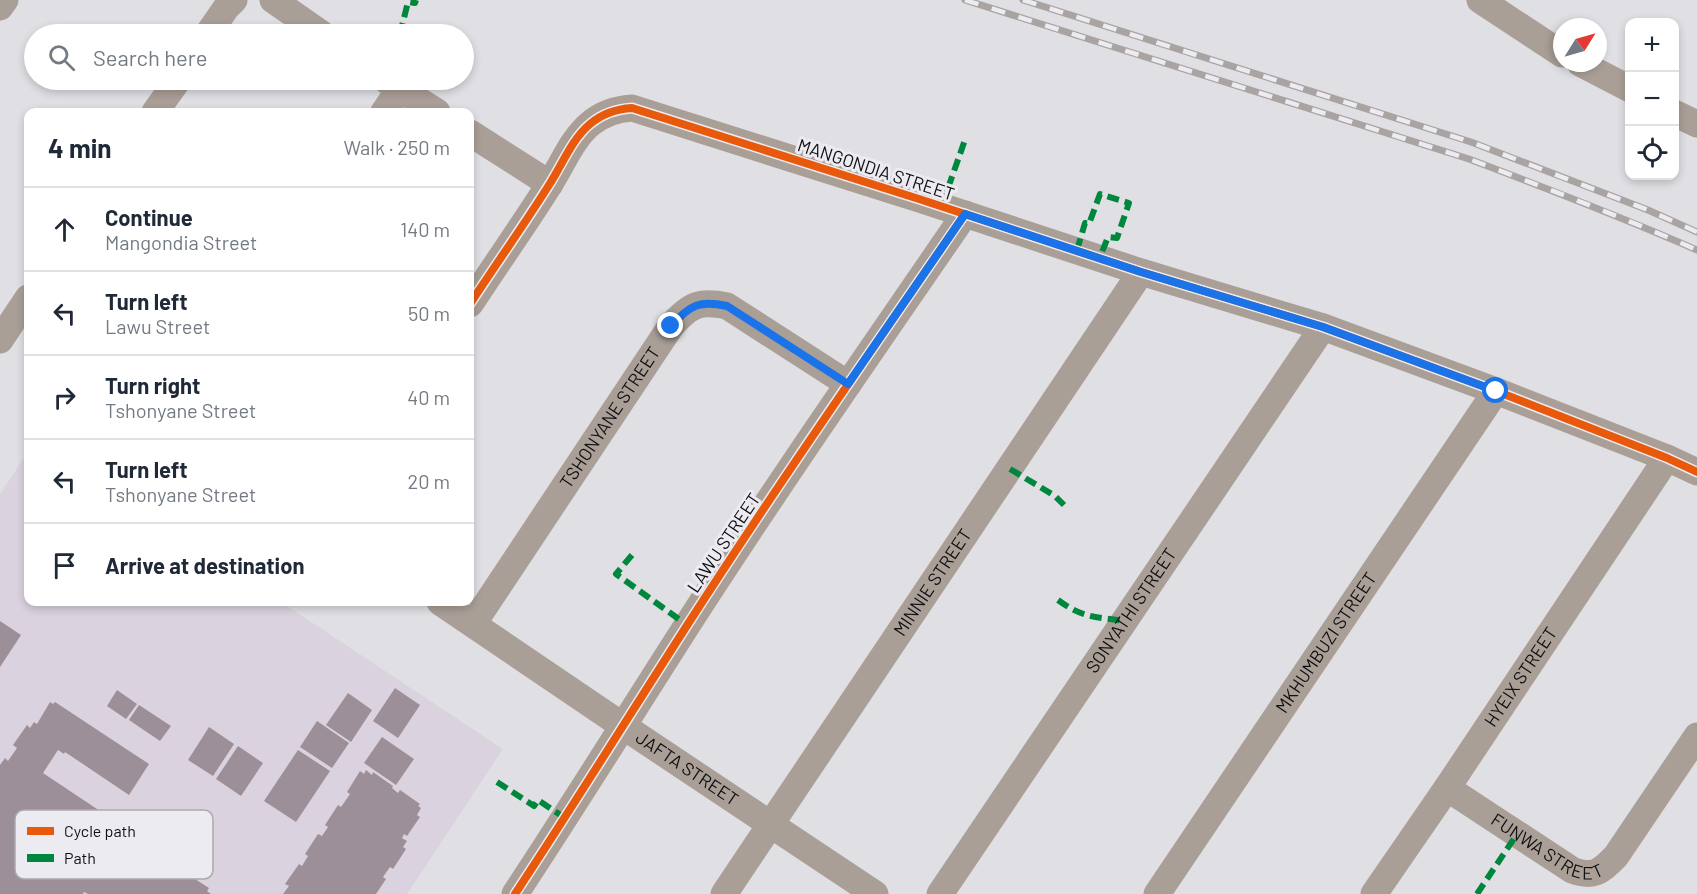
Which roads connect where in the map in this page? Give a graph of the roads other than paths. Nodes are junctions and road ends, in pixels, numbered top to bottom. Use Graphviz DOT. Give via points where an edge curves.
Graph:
graph roads {
  1 [pos="5,0"];
  2 [pos="234,0"];
  3 [pos="273,0"];
  4 [pos="1480,0"];
  5 [pos="0,7"];
  6 [pos="215,24"];
  7 [pos="308,24"];
  8 [pos="1553,48"];
  9 [pos="1597,72"];
  10 [pos="1625,87"];
  11 [pos="171,90"];
  12 [pos="394,90"];
  13 [pos="407,90"];
  14 [pos="158,108"];
  15 [pos="386,108"];
  16 [pos="431,108"];
  17 [pos="1679,115"];
  18 [pos="1697,124"];
  19 [pos="474,136"];
  20 [pos="550,184"];
  21 [pos="965,214"];
  22 [pos="1141,272"];
  23 [pos="474,298"];
  24 [pos="18,311"];
  25 [pos="1323,327"];
  26 [pos="0,340"];
  27 [pos="848,384"];
  28 [pos="1496,391"];
  29 [pos="1667,458"];
  30 [pos="1697,472"];
  31 [pos="446,606"];
  32 [pos="473,624"];
  33 [pos="623,726"];
  34 [pos="1697,736"];
  35 [pos="1448,788"];
  36 [pos="771,824"];
  37 [pos="515,894"];
  38 [pos="724,894"];
  39 [pos="875,894"];
  40 [pos="940,894"];
  41 [pos="1157,894"];
  42 [pos="1374,894"];
  1 -- 5 [label="street"];
  2 -- 6 [label="street"];
  3 -- 7 [label="street"];
  4 -- 8 [label="street"];
  9 -- 10 [label="street"];
  11 -- 14 [label="street"];
  12 -- 15 [label="street"];
  13 -- 16 [label="street"];
  17 -- 18 [label="street"];
  19 -- 20 [label="street"];
  20 -- 21 [label="street, MANGONDIA STREET" via="588,125 615,109 632,108"];
  20 -- 23 [label="street, MANGONDIA STREET"];
  21 -- 22 [label="street, MANGONDIA STREET"];
  21 -- 27 [label="street, LAWU STREET"];
  22 -- 25 [label="street, MANGONDIA STREET"];
  22 -- 36 [label="street, MINNIE STREET"];
  24 -- 26 [label="street"];
  25 -- 28 [label="street, MANGONDIA STREET"];
  25 -- 40 [label="street, SONYATHI STREET"];
  27 -- 32 [label="street, TSHONYANE STREET" via="727,306 711,302 684,312"];
  27 -- 33 [label="street, LAWU STREET"];
  28 -- 29 [label="street, MANGONDIA STREET"];
  28 -- 41 [label="street, MKHUMBUZI STREET"];
  29 -- 30 [label="street, MANGONDIA STREET"];
  29 -- 35 [label="street, HYEIX STREET"];
  31 -- 32 [label="street, JAFTA STREET"];
  32 -- 33 [label="street, JAFTA STREET"];
  33 -- 36 [label="street, JAFTA STREET"];
  33 -- 37 [label="street, LAWU STREET"];
  34 -- 35 [label="street, FUNWA STREET" via="1616,856 1595,873 1584,875 1572,870"];
  35 -- 42 [label="street, HYEIX STREET"];
  36 -- 38 [label="street, MINNIE STREET"];
  36 -- 39 [label="street, JAFTA STREET"];
}
